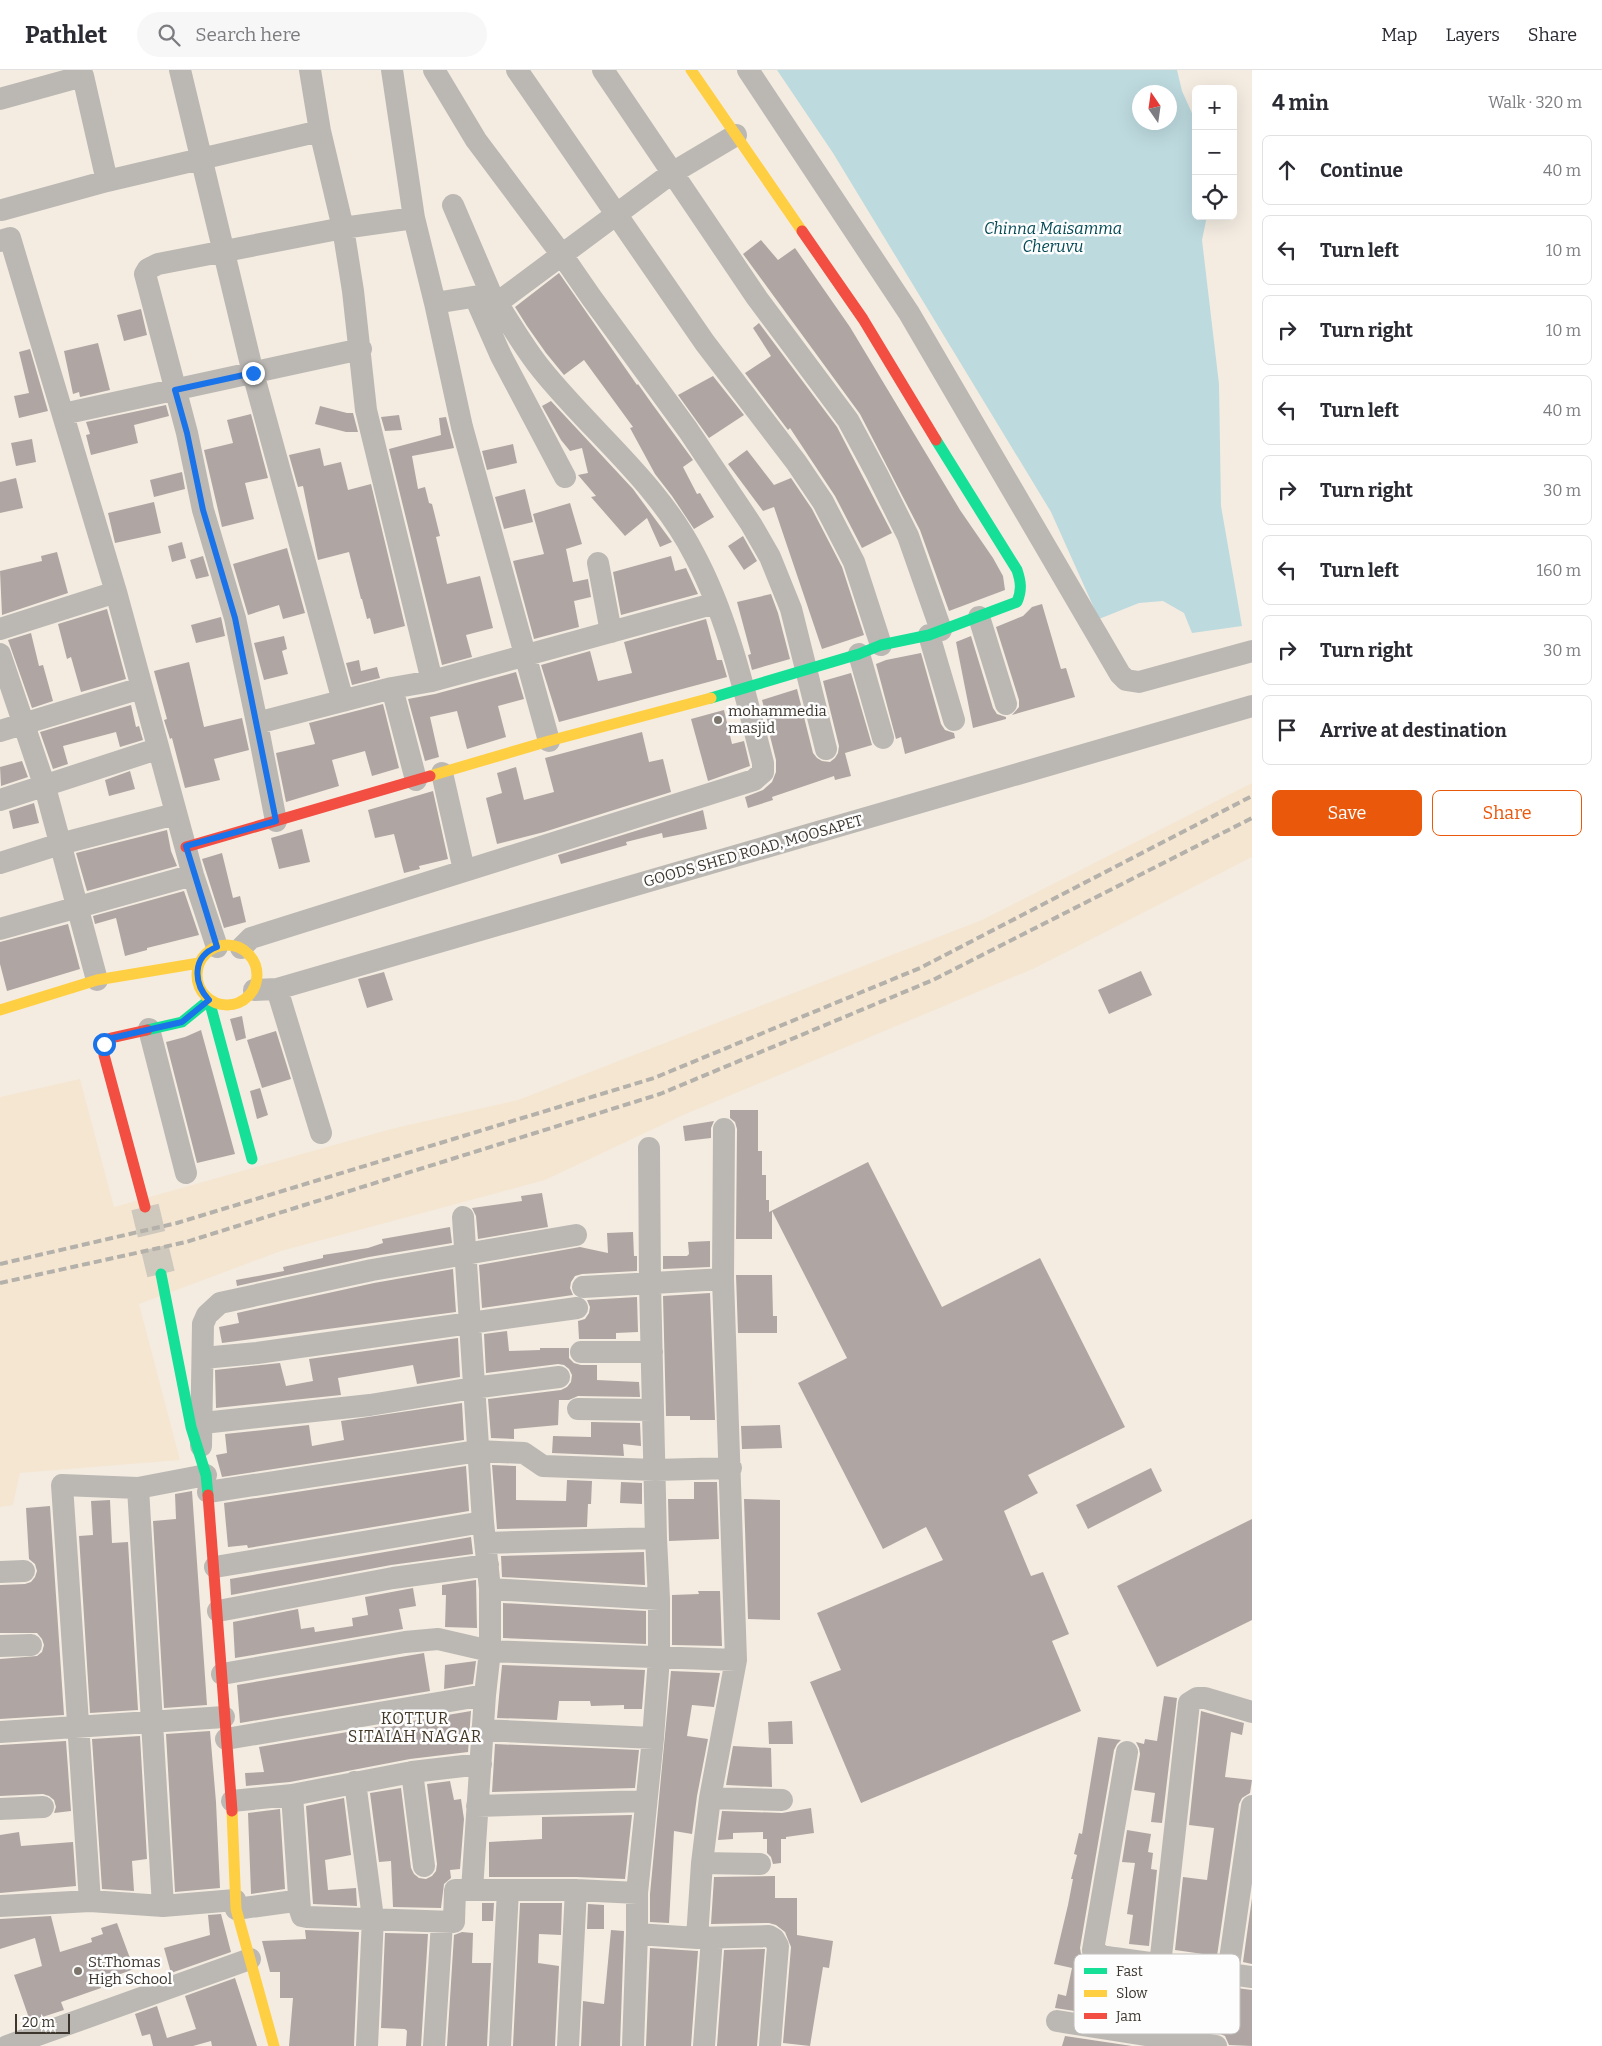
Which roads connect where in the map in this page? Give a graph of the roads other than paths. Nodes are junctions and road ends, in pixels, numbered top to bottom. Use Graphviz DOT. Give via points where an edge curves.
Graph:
graph roads {
  1 [pos="180,70"];
  2 [pos="310,70"];
  3 [pos="392,70"];
  4 [pos="434,70"];
  5 [pos="517,70"];
  6 [pos="603,70"];
  7 [pos="690,70"];
  8 [pos="748,70"];
  9 [pos="83,73"];
  10 [pos="41,78"];
  11 [pos="0,99"];
  12 [pos="320,131"];
  13 [pos="736,135"];
  14 [pos="200,158"];
  15 [pos="672,173"];
  16 [pos="107,181"];
  17 [pos="453,205"];
  18 [pos="1,206"];
  19 [pos="616,215"];
  20 [pos="414,218"];
  21 [pos="343,228"];
  22 [pos="5,239"];
  23 [pos="223,252"];
  24 [pos="562,255"];
  25 [pos="488,298"];
  26 [pos="435,303"];
  27 [pos="360,349"];
  28 [pos="253,373"];
  29 [pos="175,390"];
  30 [pos="63,414"];
  31 [pos="565,477"];
  32 [pos="598,563"];
  33 [pos="116,592"];
  34 [pos="716,603"];
  35 [pos="980,617"];
  36 [pos="0,629"];
  37 [pos="610,632"];
  38 [pos="935,632"];
  39 [pos="881,645"];
  40 [pos="1252,651"];
  41 [pos="0,654"];
  42 [pos="859,654"];
  43 [pos="525,656"];
  44 [pos="805,670"];
  45 [pos="432,681"];
  46 [pos="141,688"];
  47 [pos="392,688"];
  48 [pos="744,689"];
  49 [pos="344,701"];
  50 [pos="1006,704"];
  51 [pos="1252,706"];
  52 [pos="954,720"];
  53 [pos="257,723"];
  54 [pos="24,724"];
  55 [pos="0,731"];
  56 [pos="883,738"];
  57 [pos="549,741"];
  58 [pos="157,749"];
  59 [pos="826,749"];
  60 [pos="442,773"];
  61 [pos="416,780"];
  62 [pos="45,787"];
  63 [pos="0,800"];
  64 [pos="176,814"];
  65 [pos="276,821"];
  66 [pos="60,844"];
  67 [pos="186,846"];
  68 [pos="0,863"];
  69 [pos="464,870"];
  70 [pos="193,875"];
  71 [pos="77,908"];
  72 [pos="0,929"];
  73 [pos="217,947"];
  74 [pos="241,948"];
  75 [pos="199,963"];
  76 [pos="96,980"];
  77 [pos="254,990"];
  78 [pos="277,990"];
  79 [pos="209,1000"];
  80 [pos="2,1003"];
  81 [pos="149,1029"];
  82 [pos="724,1129"];
  83 [pos="321,1133"];
  84 [pos="649,1148"];
  85 [pos="252,1159"];
  86 [pos="186,1173"];
  87 [pos="145,1208"];
  88 [pos="463,1217"];
  89 [pos="576,1235"];
  90 [pos="465,1254"];
  91 [pos="161,1274"];
  92 [pos="723,1279"];
  93 [pos="650,1283"];
  94 [pos="583,1287"];
  95 [pos="577,1308"];
  96 [pos="469,1322"];
  97 [pos="582,1352"];
  98 [pos="652,1352"];
  99 [pos="203,1358"];
  100 [pos="559,1377"];
  101 [pos="473,1388"];
  102 [pos="578,1409"];
  103 [pos="653,1410"];
  104 [pos="203,1423"];
  105 [pos="478,1451"];
  106 [pos="731,1468"];
  107 [pos="655,1470"];
  108 [pos="205,1476"];
  109 [pos="138,1488"];
  110 [pos="484,1532"];
  111 [pos="656,1538"];
  112 [pos="488,1565"];
  113 [pos="215,1567"];
  114 [pos="24,1571"];
  115 [pos="0,1572"];
  116 [pos="490,1589"];
  117 [pos="660,1599"];
  118 [pos="218,1611"];
  119 [pos="31,1645"];
  120 [pos="0,1646"];
  121 [pos="490,1651"];
  122 [pos="659,1658"];
  123 [pos="736,1660"];
  124 [pos="222,1674"];
  125 [pos="484,1695"];
  126 [pos="1252,1712"];
  127 [pos="224,1717"];
  128 [pos="153,1721"];
  129 [pos="79,1727"];
  130 [pos="482,1730"];
  131 [pos="0,1732"];
  132 [pos="653,1738"];
  133 [pos="226,1739"];
  134 [pos="1127,1752"];
  135 [pos="480,1764"];
  136 [pos="412,1772"];
  137 [pos="356,1782"];
  138 [pos="292,1795"];
  139 [pos="710,1798"];
  140 [pos="782,1800"];
  141 [pos="232,1801"];
  142 [pos="646,1801"];
  143 [pos="477,1806"];
  144 [pos="1252,1806"];
  145 [pos="43,1807"];
  146 [pos="0,1809"];
  147 [pos="702,1863"];
  148 [pos="760,1864"];
  149 [pos="424,1866"];
  150 [pos="472,1890"];
  151 [pos="508,1890"];
  152 [pos="576,1890"];
  153 [pos="637,1893"];
  154 [pos="90,1902"];
  155 [pos="287,1902"];
  156 [pos="235,1905"];
  157 [pos="0,1906"];
  158 [pos="163,1906"];
  159 [pos="373,1918"];
  160 [pos="442,1923"];
  161 [pos="638,1934"];
  162 [pos="705,1938"];
  163 [pos="1099,1954"];
  164 [pos="1161,1954"];
  165 [pos="1231,1954"];
  166 [pos="250,1958"];
  167 [pos="1057,2021"];
  168 [pos="1074,2024"];
  169 [pos="1140,2034"];
  170 [pos="7,2046"];
  171 [pos="274,2046"];
  172 [pos="367,2046"];
  173 [pos="434,2046"];
  174 [pos="500,2046"];
  175 [pos="568,2046"];
  176 [pos="633,2046"];
  177 [pos="704,2046"];
  178 [pos="770,2046"];
  179 [pos="1216,2046"];
  1 -- 14 [label="street"];
  2 -- 12 [label="street"];
  3 -- 20 [label="street"];
  4 -- 24 [label="street" via="476,140"];
  5 -- 19 [label="street"];
  6 -- 15 [label="street"];
  7 -- 13 [label="street"];
  8 -- 40 [label="street" via="909,313 1120,674 1126,680 1139,682"];
  9 -- 10 [label="street"];
  9 -- 16 [label="street"];
  10 -- 11 [label="street"];
  12 -- 14 [label="street"];
  12 -- 21 [label="street"];
  13 -- 15 [label="street"];
  13 -- 35 [label="street" via="863,319 1017,570 1021,592 1017,602"];
  14 -- 16 [label="street"];
  14 -- 23 [label="street"];
  15 -- 19 [label="street"];
  15 -- 38 [label="street" via="757,298 848,420 908,536"];
  16 -- 18 [label="street"];
  17 -- 25 [label="street"];
  18 -- 22 [label="street"];
  19 -- 24 [label="street"];
  19 -- 39 [label="street" via="705,343 823,502 854,562"];
  20 -- 21 [label="street"];
  20 -- 26 [label="street"];
  21 -- 23 [label="street"];
  21 -- 27 [label="street"];
  22 -- 30 [label="street"];
  23 -- 28 [label="street"];
  23 -- 29 [label="street" via="158,264 145,274"];
  24 -- 25 [label="street"];
  24 -- 44 [label="street" via="751,524 770,557 791,609"];
  25 -- 26 [label="street"];
  25 -- 31 [label="street" via="501,356"];
  25 -- 34 [label="street" via="541,369 662,503 694,553"];
  26 -- 43 [label="street" via="462,427"];
  27 -- 28 [label="street"];
  27 -- 45 [label="street" via="366,410"];
  28 -- 29 [label="street"];
  28 -- 49 [label="street"];
  29 -- 30 [label="street"];
  29 -- 53 [label="street" via="203,510 235,618"];
  30 -- 33 [label="street"];
  32 -- 37 [label="street"];
  33 -- 36 [label="street"];
  33 -- 46 [label="street"];
  34 -- 37 [label="street"];
  34 -- 48 [label="street"];
  35 -- 38 [label="street"];
  35 -- 50 [label="street"];
  37 -- 43 [label="street"];
  38 -- 39 [label="street"];
  38 -- 52 [label="street"];
  39 -- 42 [label="street"];
  41 -- 54 [label="street"];
  42 -- 44 [label="street"];
  42 -- 56 [label="street"];
  43 -- 45 [label="street"];
  43 -- 57 [label="street"];
  44 -- 48 [label="street"];
  44 -- 59 [label="street"];
  45 -- 47 [label="street"];
  46 -- 54 [label="street"];
  46 -- 58 [label="street"];
  47 -- 49 [label="street"];
  47 -- 61 [label="street"];
  48 -- 57 [label="street"];
  48 -- 69 [label="street" via="763,763 763,772 754,780"];
  49 -- 53 [label="street"];
  51 -- 78 [label="street, GOODS SHED ROAD, MOOSAPET"];
  53 -- 65 [label="street"];
  54 -- 55 [label="street"];
  54 -- 62 [label="street"];
  57 -- 60 [label="street"];
  58 -- 62 [label="street"];
  58 -- 64 [label="street"];
  60 -- 61 [label="street"];
  60 -- 69 [label="street"];
  61 -- 65 [label="street"];
  62 -- 63 [label="street"];
  62 -- 66 [label="street"];
  64 -- 66 [label="street"];
  64 -- 67 [label="street"];
  65 -- 67 [label="street"];
  66 -- 68 [label="street"];
  66 -- 71 [label="street"];
  67 -- 70 [label="street"];
  69 -- 74 [label="street" via="251,938"];
  70 -- 71 [label="street"];
  70 -- 73 [label="street"];
  71 -- 72 [label="street"];
  71 -- 76 [label="street"];
  73 -- 74 [label="street" via="232,945"];
  73 -- 75 [label="street"];
  74 -- 77 [label="street" via="249,954 258,971"];
  75 -- 76 [label="street"];
  75 -- 79 [label="street" via="198,983"];
  76 -- 80 [label="street"];
  77 -- 78 [label="street, GOODS SHED ROAD, MOOSAPET"];
  77 -- 79 [label="street" via="238,1004 218,1004"];
  78 -- 83 [label="street"];
  79 -- 81 [label="street" via="182,1022"];
  79 -- 85 [label="street"];
  81 -- 86 [label="street"];
  81 -- 87 [label="street" via="112,1038 104,1044"];
  82 -- 92 [label="street"];
  84 -- 93 [label="street"];
  88 -- 90 [label="street"];
  89 -- 90 [label="street"];
  90 -- 96 [label="street"];
  90 -- 99 [label="street" via="372,1270 220,1303 207,1315 203,1324"];
  91 -- 108 [label="street" via="191,1428"];
  92 -- 93 [label="street"];
  92 -- 106 [label="street"];
  93 -- 94 [label="street"];
  93 -- 98 [label="street"];
  95 -- 96 [label="street"];
  96 -- 99 [label="street"];
  96 -- 101 [label="street"];
  97 -- 98 [label="street"];
  98 -- 103 [label="street"];
  99 -- 104 [label="street"];
  100 -- 101 [label="street"];
  101 -- 104 [label="street" via="370,1405"];
  101 -- 105 [label="street"];
  102 -- 103 [label="street"];
  103 -- 107 [label="street"];
  104 -- 108 [label="street"];
  105 -- 107 [label="street" via="524,1453 543,1466"];
  105 -- 108 [label="street"];
  105 -- 110 [label="street"];
  106 -- 107 [label="street"];
  106 -- 123 [label="street"];
  107 -- 111 [label="street"];
  108 -- 109 [label="street"];
  108 -- 113 [label="street"];
  109 -- 128 [label="street"];
  109 -- 129 [label="street" via="62,1485"];
  110 -- 111 [label="street"];
  110 -- 112 [label="street"];
  110 -- 113 [label="street"];
  111 -- 117 [label="street"];
  112 -- 116 [label="street"];
  112 -- 118 [label="street" via="393,1578"];
  113 -- 118 [label="street"];
  114 -- 115 [label="street"];
  116 -- 117 [label="street"];
  116 -- 121 [label="street"];
  117 -- 122 [label="street"];
  118 -- 124 [label="street"];
  119 -- 120 [label="street"];
  121 -- 122 [label="street"];
  121 -- 124 [label="street" via="438,1639"];
  121 -- 125 [label="street"];
  122 -- 123 [label="street"];
  122 -- 132 [label="street"];
  123 -- 139 [label="street"];
  124 -- 127 [label="street"];
  125 -- 130 [label="street"];
  125 -- 133 [label="street"];
  126 -- 164 [label="street" via="1205,1698 1189,1703"];
  127 -- 128 [label="street"];
  127 -- 133 [label="street"];
  128 -- 129 [label="street"];
  128 -- 158 [label="street"];
  129 -- 131 [label="street"];
  129 -- 154 [label="street"];
  130 -- 132 [label="street"];
  130 -- 135 [label="street"];
  132 -- 142 [label="street"];
  133 -- 141 [label="street"];
  134 -- 163 [label="street" via="1093,1950"];
  135 -- 136 [label="street"];
  135 -- 143 [label="street"];
  136 -- 137 [label="street"];
  136 -- 149 [label="street"];
  137 -- 138 [label="street"];
  137 -- 159 [label="street"];
  138 -- 141 [label="street"];
  138 -- 159 [label="street" via="302,1916"];
  139 -- 140 [label="street"];
  139 -- 147 [label="street"];
  141 -- 156 [label="street"];
  142 -- 143 [label="street"];
  142 -- 153 [label="street"];
  143 -- 150 [label="street"];
  144 -- 165 [label="street"];
  145 -- 146 [label="street"];
  147 -- 148 [label="street"];
  147 -- 162 [label="street"];
  150 -- 151 [label="street"];
  150 -- 160 [label="street" via="455,1890 454,1922"];
  151 -- 152 [label="street"];
  151 -- 174 [label="street"];
  152 -- 153 [label="street"];
  152 -- 175 [label="street"];
  153 -- 161 [label="street"];
  154 -- 157 [label="street"];
  154 -- 158 [label="street"];
  155 -- 156 [label="street"];
  156 -- 158 [label="street"];
  156 -- 166 [label="street"];
  159 -- 160 [label="street"];
  159 -- 172 [label="street"];
  160 -- 173 [label="street"];
  161 -- 162 [label="street"];
  161 -- 176 [label="street"];
  162 -- 177 [label="street"];
  162 -- 178 [label="street" via="769,1936 774,1939 778,1946"];
  166 -- 170 [label="street"];
  166 -- 171 [label="street"];
  167 -- 168 [label="street"];
  169 -- 179 [label="street"];
}
